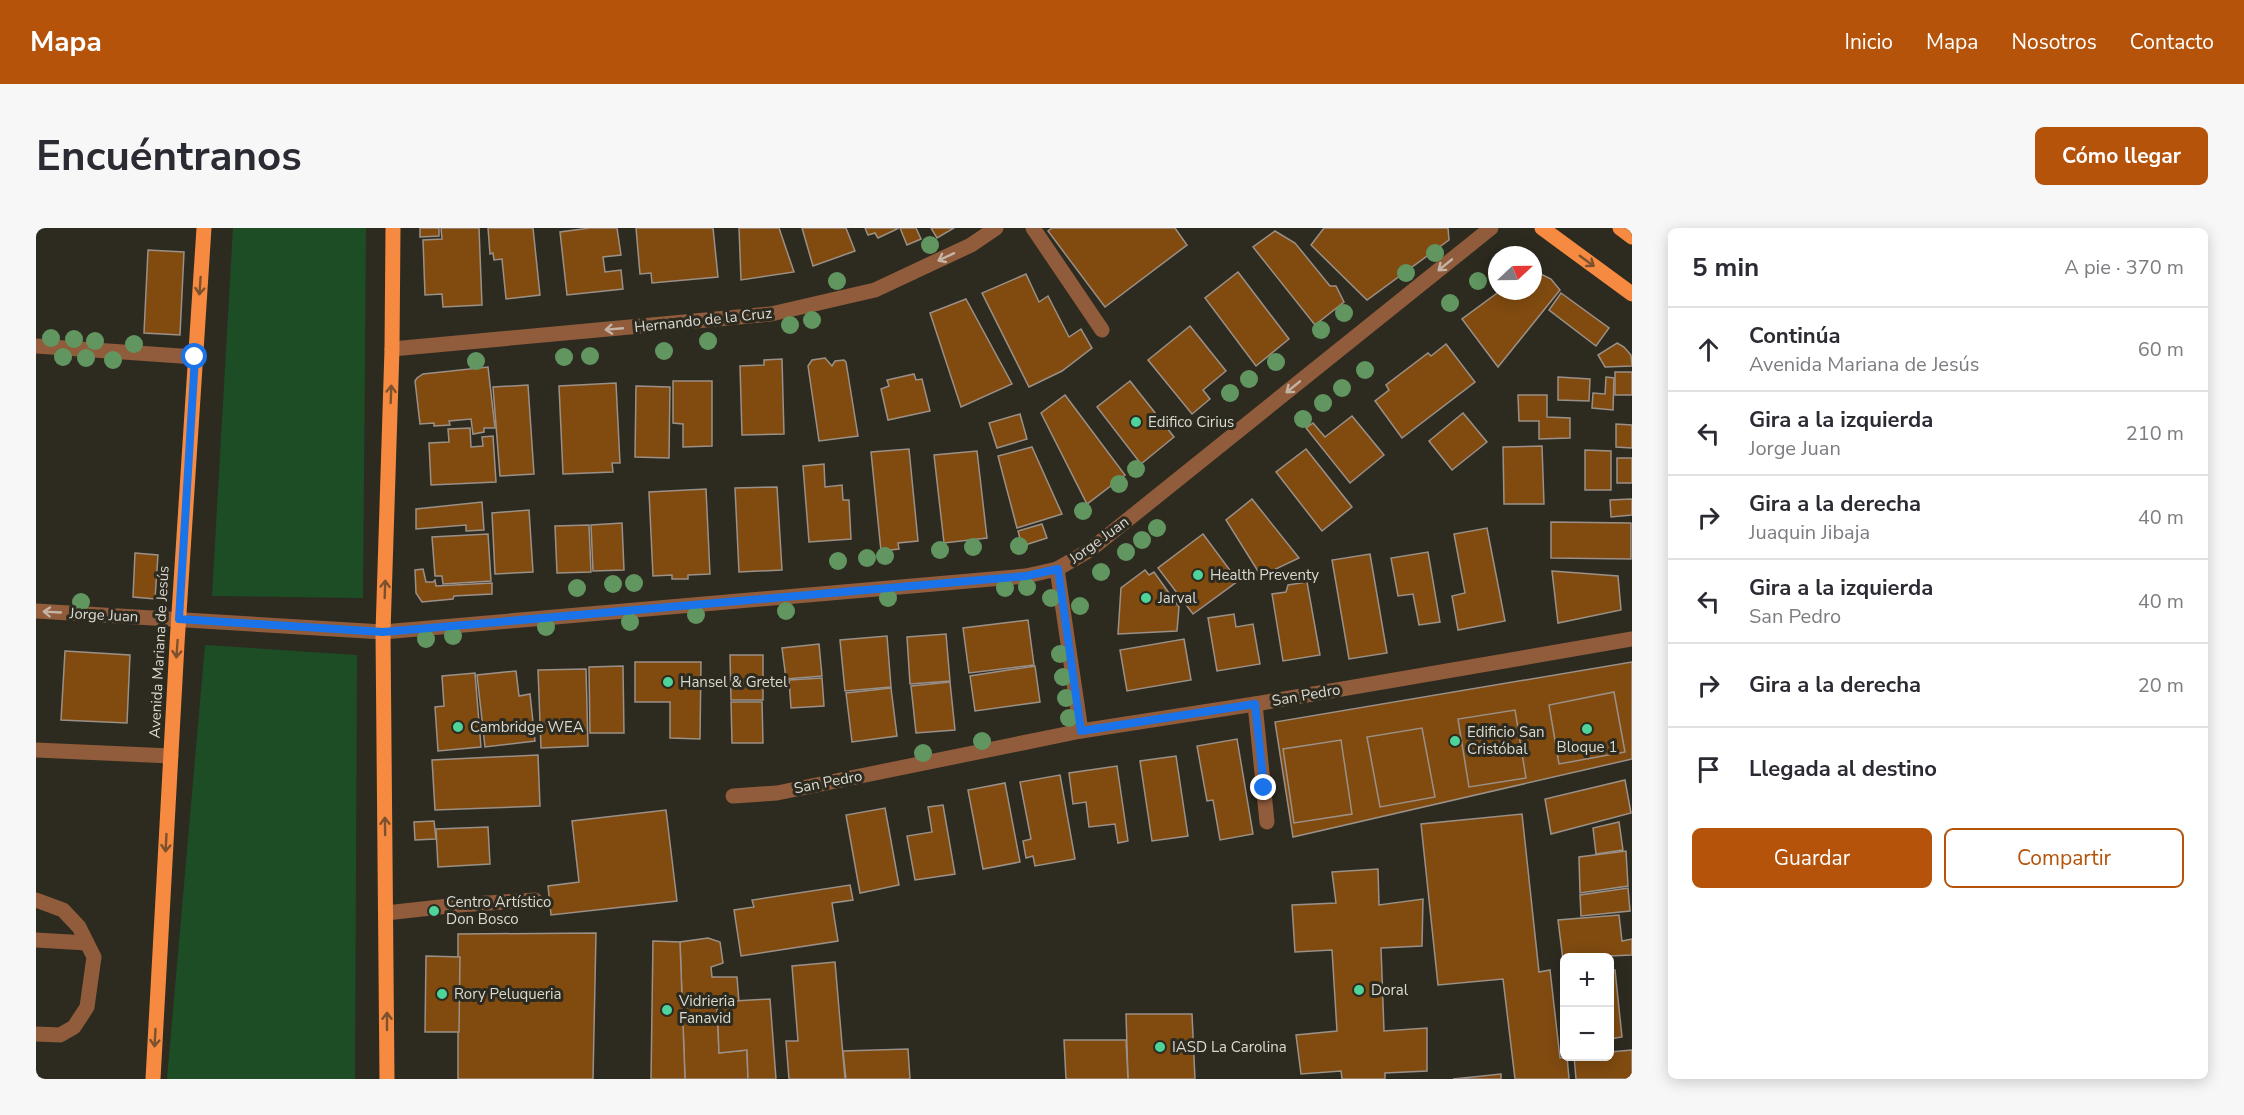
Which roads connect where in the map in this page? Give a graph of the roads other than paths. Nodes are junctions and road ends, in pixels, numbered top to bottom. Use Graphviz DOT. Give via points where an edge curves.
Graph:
graph roads {
  1 [pos="204,228"];
  2 [pos="393,228"];
  3 [pos="996,228"];
  4 [pos="1033,228"];
  5 [pos="1491,228"];
  6 [pos="1542,228"];
  7 [pos="1620,228"];
  8 [pos="1632,237"];
  9 [pos="1632,294"];
  10 [pos="1102,330"];
  11 [pos="36,346"];
  12 [pos="392,349"];
  13 [pos="195,357"];
  14 [pos="1058,569"];
  15 [pos="36,611"];
  16 [pos="179,619"];
  17 [pos="383,632"];
  18 [pos="1632,639"];
  19 [pos="1255,704"];
  20 [pos="1081,731"];
  21 [pos="36,750"];
  22 [pos="171,756"];
  23 [pos="733,796"];
  24 [pos="1267,822"];
  25 [pos="36,900"];
  26 [pos="535,900"];
  27 [pos="386,913"];
  28 [pos="36,940"];
  29 [pos="87,943"];
  30 [pos="36,1034"];
  31 [pos="153,1079"];
  32 [pos="387,1079"];
  1 -- 13 [label="main road, Avenida Mariana de Jesús, one-way"];
  2 -- 12 [label="main road"];
  3 -- 12 [label="street, Hernando de la Cruz, one-way" via="971,245 875,290 771,314"];
  4 -- 10 [label="street"];
  5 -- 14 [label="street, Jorge Juan, one-way" via="1090,550"];
  6 -- 9 [label="main road, one-way"];
  7 -- 8 [label="main road"];
  11 -- 13 [label="street"];
  17 -- 12 [label="main road, one-way"];
  13 -- 16 [label="main road, Avenida Mariana de Jesús"];
  14 -- 17 [label="street, Jorge Juan" via="1026,576"];
  14 -- 20 [label="street"];
  16 -- 15 [label="street, Jorge Juan, one-way"];
  16 -- 17 [label="street, Jorge Juan"];
  16 -- 22 [label="main road, Avenida Mariana de Jesús, one-way"];
  27 -- 17 [label="main road, one-way"];
  18 -- 19 [label="street, San Pedro"];
  19 -- 20 [label="street, San Pedro"];
  19 -- 24 [label="street"];
  20 -- 23 [label="street, San Pedro" via="777,793"];
  21 -- 22 [label="street"];
  22 -- 31 [label="main road, Avenida Mariana de Jesús, one-way"];
  25 -- 29 [label="street" via="63,910"];
  26 -- 27 [label="street"];
  32 -- 27 [label="main road, one-way"];
  28 -- 29 [label="street"];
  29 -- 30 [label="street" via="94,957 87,1007 74,1027 60,1035"];
}
